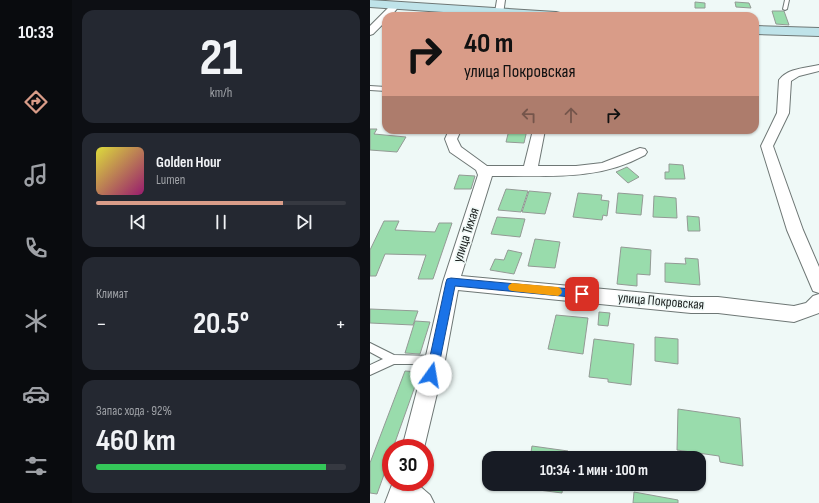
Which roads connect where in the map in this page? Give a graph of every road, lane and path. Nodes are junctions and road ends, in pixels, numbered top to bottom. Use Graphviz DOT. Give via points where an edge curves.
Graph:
graph roads {
  1 [pos="787,0"];
  2 [pos="370,3"];
  3 [pos="396,5"];
  4 [pos="785,9"];
  5 [pos="502,10"];
  6 [pos="389,12"];
  7 [pos="520,12"];
  8 [pos="382,20"];
  9 [pos="759,30"];
  10 [pos="370,32"];
  11 [pos="819,32"];
  12 [pos="819,68"];
  13 [pos="370,88"];
  14 [pos="382,89"];
  15 [pos="453,134"];
  16 [pos="538,134"];
  17 [pos="640,152"];
  18 [pos="483,171"];
  19 [pos="530,171"];
  20 [pos="451,282"];
  21 [pos="819,286"];
  22 [pos="819,301"];
  23 [pos="370,347"];
  24 [pos="393,359"];
  25 [pos="435,360"];
  26 [pos="370,370"];
  27 [pos="415,439"];
  28 [pos="402,491"];
  29 [pos="422,503"];
  1 -- 4 [label="lane"];
  2 -- 3 [label="main road"];
  3 -- 5 [label="main road"];
  3 -- 6 [label="street"];
  5 -- 7 [label="main road"];
  8 -- 10 [label="street"];
  9 -- 11 [label="main road"];
  12 -- 21 [label="street" via="796,73 785,80 784,113 767,146 795,230"];
  13 -- 14 [label="lane"];
  15 -- 18 [label="street" via="451,139 455,149"];
  16 -- 19 [label="street"];
  17 -- 19 [label="street" via="631,158 588,171"];
  18 -- 19 [label="street"];
  18 -- 20 [label="street, улица Тихая" via="485,175"];
  20 -- 22 [label="street, улица Покровская" via="794,314 811,309"];
  20 -- 25 [label="street, улица Тихая"];
  23 -- 24 [label="lane"];
  24 -- 25 [label="lane"];
  24 -- 26 [label="lane"];
  25 -- 27 [label="street, улица Тихая"];
  28 -- 29 [label="street"];
}
